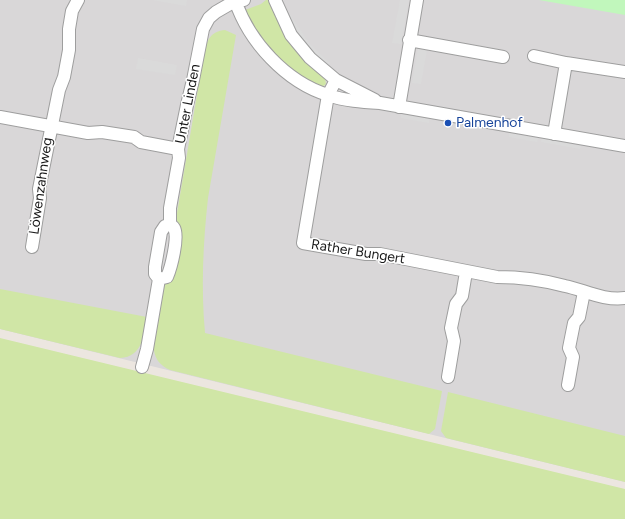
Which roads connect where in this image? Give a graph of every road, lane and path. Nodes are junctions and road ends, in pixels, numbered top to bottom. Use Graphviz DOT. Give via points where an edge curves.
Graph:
graph roads {
  1 [pos="77,0"];
  2 [pos="238,0"];
  3 [pos="275,0"];
  4 [pos="416,0"];
  5 [pos="409,40"];
  6 [pos="534,56"];
  7 [pos="503,57"];
  8 [pos="566,63"];
  9 [pos="625,72"];
  10 [pos="336,80"];
  11 [pos="328,95"];
  12 [pos="380,103"];
  13 [pos="400,106"];
  14 [pos="0,117"];
  15 [pos="51,126"];
  16 [pos="554,134"];
  17 [pos="625,146"];
  18 [pos="178,149"];
  19 [pos="32,247"];
  20 [pos="466,272"];
  21 [pos="584,292"];
  22 [pos="625,298"];
  23 [pos="142,367"];
  24 [pos="448,377"];
  25 [pos="568,386"];
  1 -- 15 [label="street, Löwenzahnweg" via="72,11 69,50"];
  2 -- 11 [label="street, Unter Linden" via="257,42 270,57 298,80"];
  2 -- 18 [label="street, Unter Linden" via="216,12 202,29"];
  3 -- 10 [label="street, Unter Linden" via="291,35 310,58"];
  4 -- 5 [label="street"];
  5 -- 7 [label="street"];
  5 -- 13 [label="street"];
  6 -- 8 [label="street"];
  8 -- 9 [label="street"];
  8 -- 16 [label="street"];
  10 -- 11 [label="street"];
  10 -- 12 [label="street, Unter Linden"];
  11 -- 12 [label="street, Unter Linden" via="356,102"];
  11 -- 20 [label="street, Rather Bungert" via="303,243 380,254"];
  12 -- 13 [label="street, Unter Linden"];
  13 -- 16 [label="street, Unter Linden"];
  14 -- 15 [label="street, Löwenzahnweg"];
  15 -- 18 [label="street, Löwenzahnweg" via="88,133 102,132 134,137 141,142"];
  15 -- 19 [label="street, Löwenzahnweg" via="39,189 40,198"];
  16 -- 17 [label="street, Unter Linden"];
  18 -- 23 [label="street, Unter Linden" via="170,224 161,232 155,267 155,274 159,279"];
  20 -- 21 [label="street, Rather Bungert" via="558,284"];
  20 -- 24 [label="street" via="462,296 456,304 451,328 454,341"];
  21 -- 22 [label="street, Rather Bungert" via="618,299"];
  21 -- 25 [label="street" via="569,348 573,357"];
}
